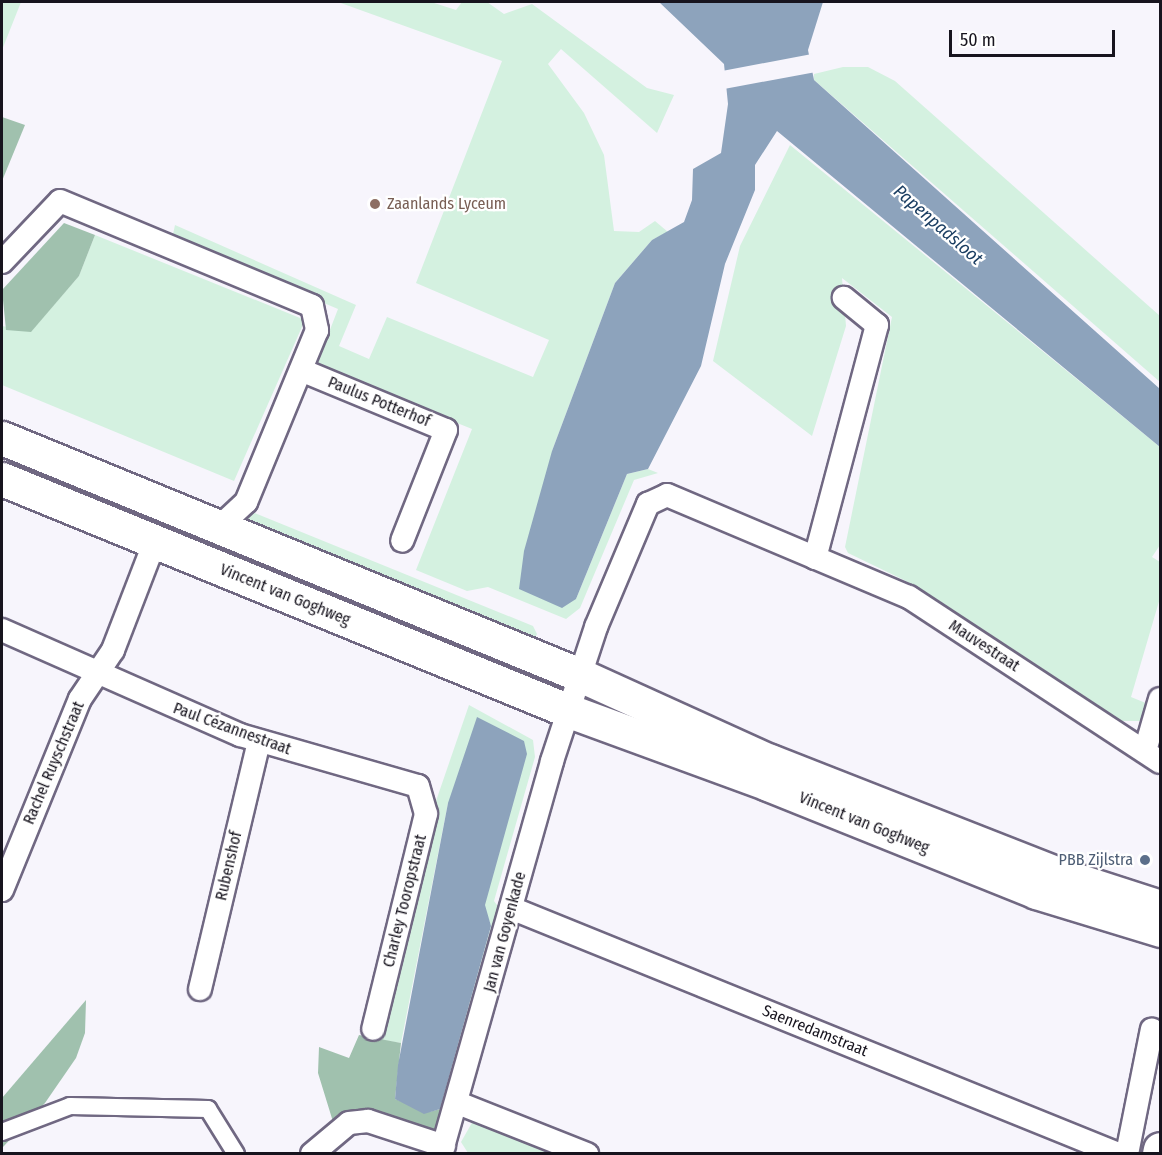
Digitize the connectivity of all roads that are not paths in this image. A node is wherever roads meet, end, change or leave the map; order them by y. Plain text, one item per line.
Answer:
1 (2, 262) edge
2 (844, 298) dead end
3 (300, 370) junction
4 (2, 438) edge
5 (2, 479) edge
6 (219, 528) junction
7 (155, 541) junction
8 (402, 541) dead end
9 (815, 558) junction
10 (2, 630) edge
11 (96, 675) junction
12 (580, 675) junction
13 (1161, 699) edge
14 (568, 711) junction
15 (259, 742) junction
16 (1153, 757) edge
17 (407, 779) joint
18 (2, 890) edge
19 (1161, 907) edge
20 (511, 908) junction
21 (1161, 930) edge
22 (200, 989) dead end
23 (373, 1029) dead end
24 (1152, 1029) dead end
25 (458, 1103) junction
26 (2, 1132) edge
27 (1161, 1149) edge
28 (443, 1151) edge
29 (236, 1154) edge
30 (312, 1154) edge
31 (587, 1154) edge
32 (1118, 1154) edge
33 (1127, 1154) edge
34 (1159, 1154) edge

1 - 3 street
2 - 9 street
3 - 6 street
3 - 8 street, Paulus Potterhof
4 - 6 main road, Vincent van Goghweg
5 - 7 main road, Vincent van Goghweg
6 - 12 main road, Vincent van Goghweg
7 - 11 street, Rachel Ruyschstraat
7 - 14 main road, Vincent van Goghweg
9 - 12 street, Mauvestraat
9 - 16 street, Mauvestraat
10 - 11 street, Paul Cézannestraat
11 - 15 street, Paul Cézannestraat
11 - 18 street, Rachel Ruyschstraat
12 - 14 street
12 - 19 main road, Vincent van Goghweg
13 - 16 street, Mauvestraat
14 - 20 street, Jan van Goyenkade
14 - 21 main road, Vincent van Goghweg
15 - 17 street, Paul Cézannestraat
15 - 22 street, Rubenshof
17 - 23 street, Charley Tooropstraat
20 - 25 street, Jan van Goyenkade
20 - 32 street, Saenredamstraat
24 - 33 street
25 - 28 street, Jan van Goyenkade
25 - 31 street
26 - 29 street
27 - 34 main road
28 - 30 street

